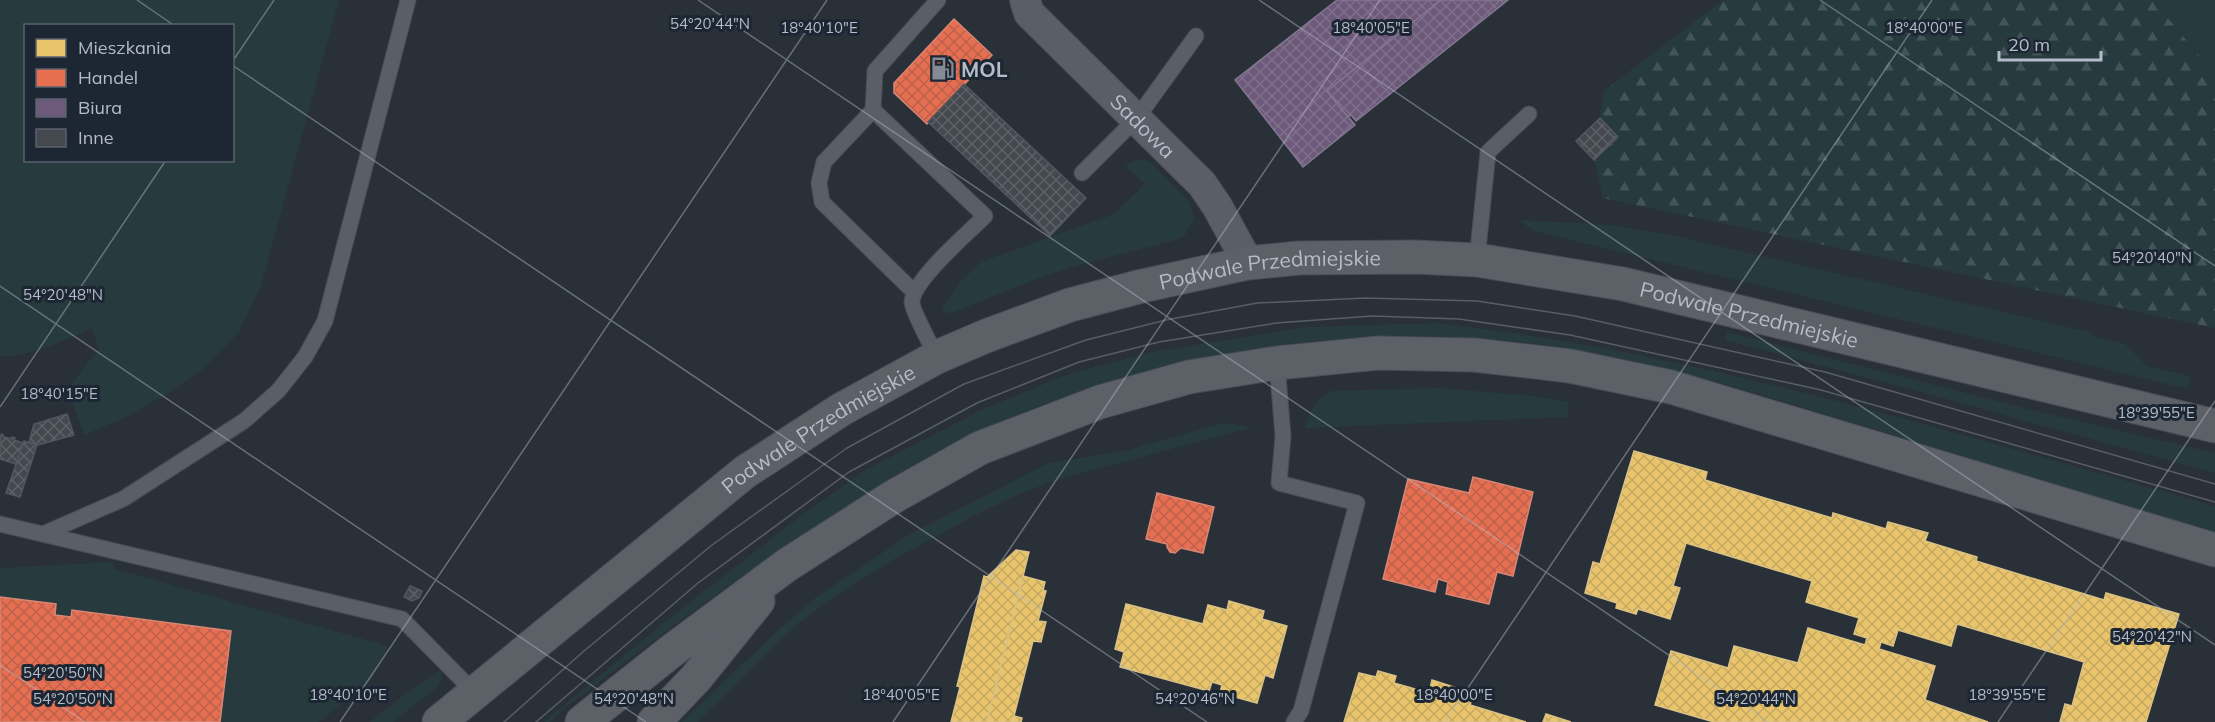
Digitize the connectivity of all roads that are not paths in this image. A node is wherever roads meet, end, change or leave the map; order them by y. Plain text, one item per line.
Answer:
1 (408, 0) edge
2 (938, 0) edge
3 (1023, 4) edge
4 (1196, 36) dead end
5 (873, 110) junction
6 (1529, 114) dead end
7 (1137, 118) junction
8 (1082, 173) dead end
9 (1477, 260) junction
10 (1248, 263) junction
11 (914, 292) junction
12 (938, 357) junction
13 (1277, 363) junction
14 (2215, 426) edge
15 (0, 524) edge
16 (43, 534) junction
17 (2215, 550) edge
18 (787, 565) junction
19 (474, 692) junction
20 (439, 722) edge
21 (582, 722) edge
22 (654, 722) edge
23 (1294, 722) edge

1 - 16 lane
2 - 5 lane
3 - 7 street, Sadowa
4 - 7 lane
5 - 11 lane
5 - 11 lane
6 - 9 lane
7 - 8 lane
7 - 10 street, Sadowa
9 - 10 main road, Podwale Przedmiejskie
9 - 14 main road, Podwale Przedmiejskie
10 - 12 main road, Podwale Przedmiejskie
11 - 12 lane
12 - 19 main road, Podwale Przedmiejskie
13 - 17 main road
13 - 18 main road
13 - 23 lane
15 - 16 lane
16 - 19 lane
18 - 21 main road
18 - 22 main road
19 - 20 main road, Podwale Przedmiejskie

